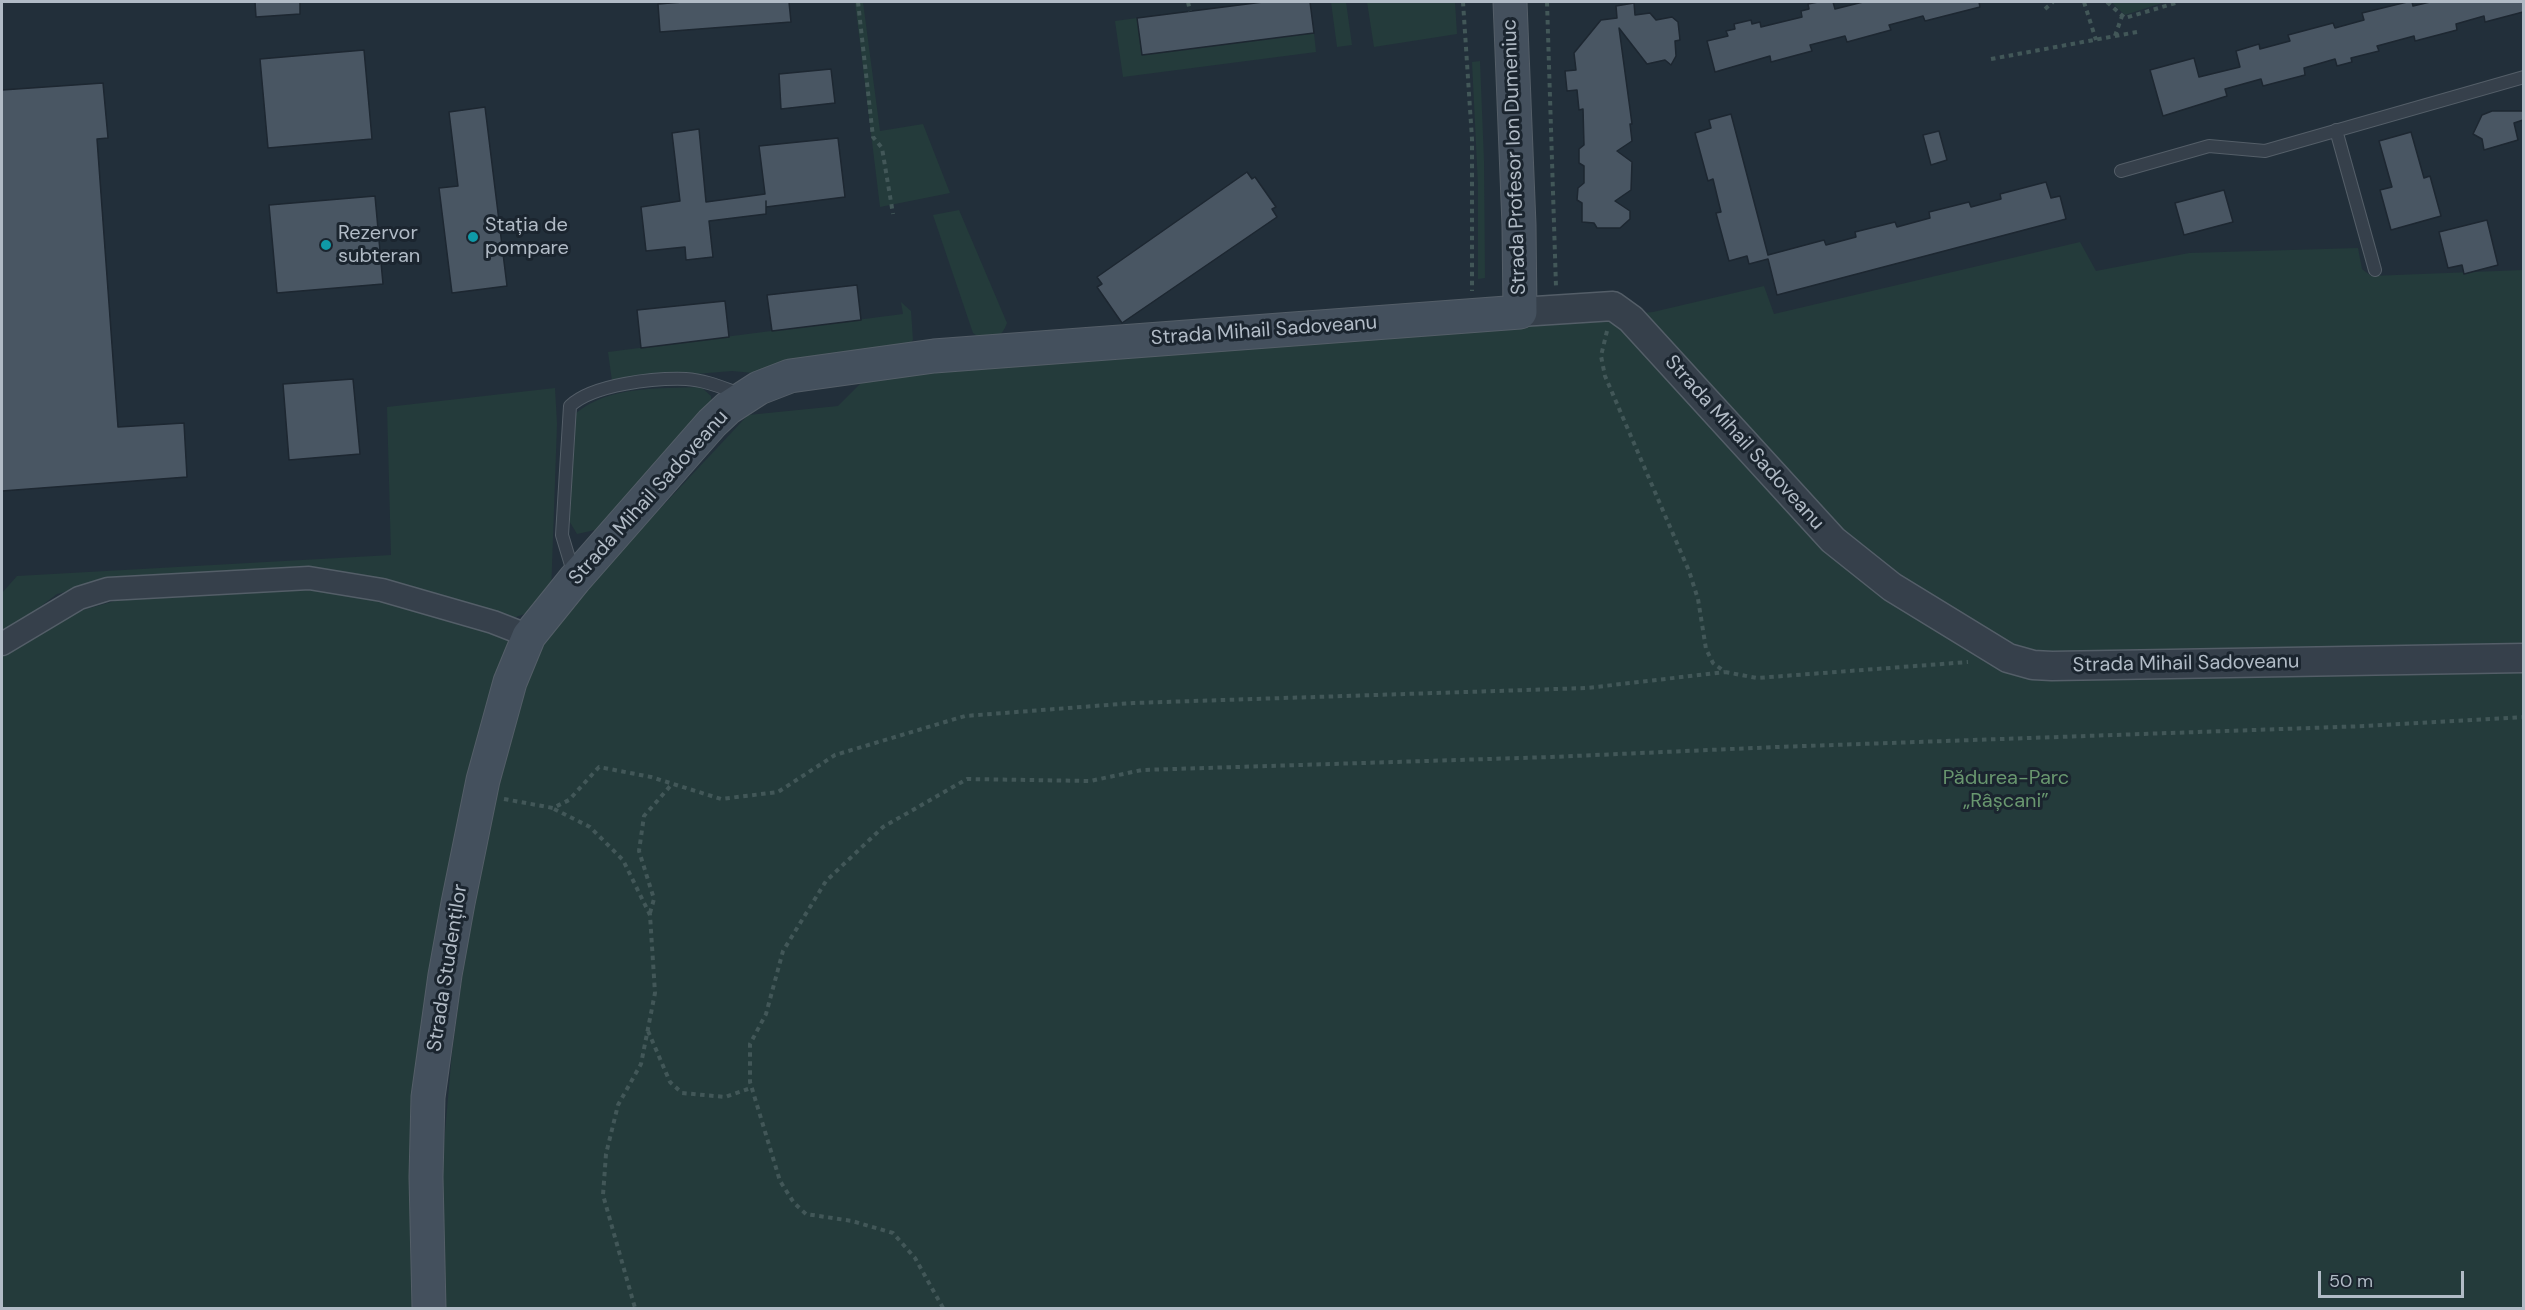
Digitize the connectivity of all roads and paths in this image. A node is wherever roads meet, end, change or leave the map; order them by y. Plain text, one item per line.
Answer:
1 (858, 2) edge
2 (1188, 2) edge
3 (1463, 2) edge
4 (1510, 2) edge
5 (1547, 2) edge
6 (2053, 2) edge
7 (2084, 2) edge
8 (2107, 2) edge
9 (2179, 2) edge
10 (2045, 9) dead end
11 (1190, 11) dead end
12 (2122, 16) junction
13 (2137, 33) dead end
14 (2115, 36) junction
15 (2096, 40) junction
16 (1991, 59) dead end
17 (2523, 78) edge
18 (2336, 130) junction
19 (2121, 171) dead end
20 (893, 214) dead end
21 (2375, 270) dead end
22 (1472, 283) dead end
23 (1557, 290) dead end
24 (1613, 306) junction
25 (1520, 312) junction
26 (745, 396) junction
27 (575, 579) junction
28 (529, 636) junction
29 (2, 645) edge
30 (2008, 658) junction
31 (2523, 658) edge
32 (1725, 672) junction
33 (2523, 717) edge
34 (672, 784) junction
35 (480, 795) junction
36 (553, 808) junction
37 (650, 915) junction
38 (648, 1030) junction
39 (751, 1088) junction
40 (429, 1308) edge
41 (635, 1308) edge
42 (943, 1308) edge

1 - 20 path
2 - 11 path
3 - 22 path
4 - 25 main road, Strada Profesor Ion Dumeniuc
5 - 23 path
6 - 10 path
7 - 15 path
8 - 12 path
9 - 12 path
12 - 14 path
13 - 14 path
14 - 15 path
15 - 16 path
17 - 18 lane
18 - 19 lane
18 - 21 lane
24 - 25 street, Strada Mihail Sadoveanu
24 - 30 street, Strada Mihail Sadoveanu
24 - 32 path
25 - 26 main road, Strada Mihail Sadoveanu
26 - 27 main road, Strada Mihail Sadoveanu
26 - 27 lane
27 - 28 main road, Strada Mihail Sadoveanu
28 - 29 street
28 - 35 main road, Strada Studenților
30 - 31 street, Strada Mihail Sadoveanu
30 - 32 path
32 - 34 path
33 - 39 path
34 - 36 path
34 - 37 path
35 - 36 path
35 - 40 main road, Strada Studenților
36 - 37 path
37 - 38 path
38 - 39 path
38 - 41 path
39 - 42 path

